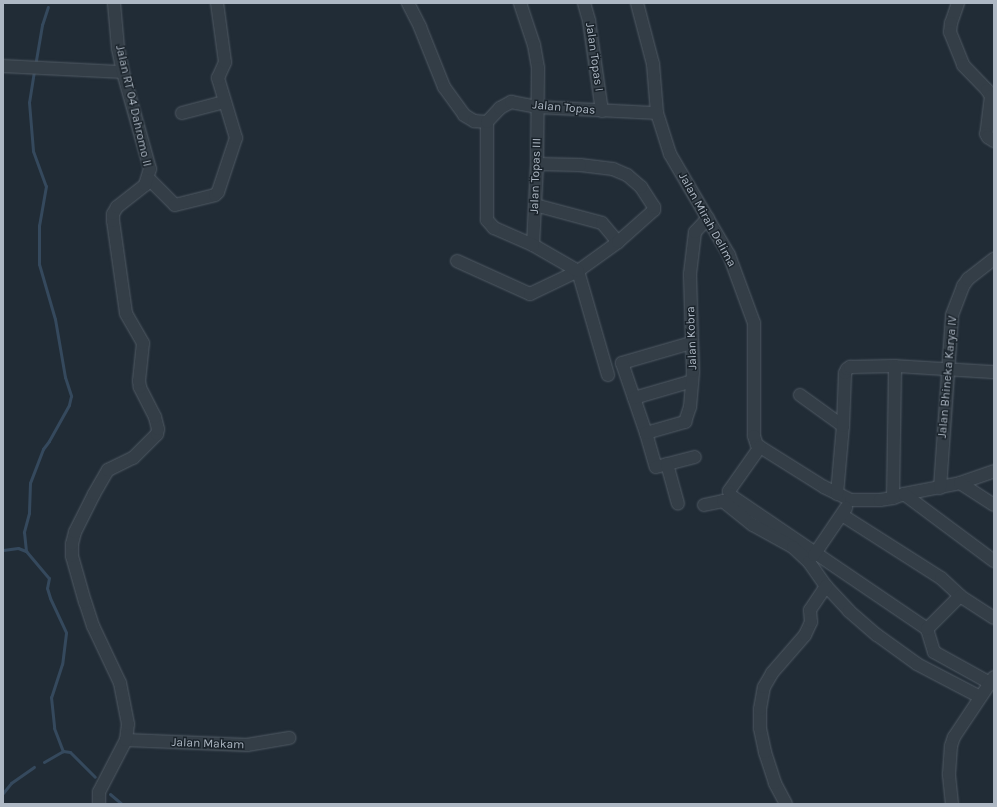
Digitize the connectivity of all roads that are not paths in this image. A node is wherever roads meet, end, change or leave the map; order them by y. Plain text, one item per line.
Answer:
1 (114, 3) edge
2 (217, 3) edge
3 (408, 3) edge
4 (520, 3) edge
5 (584, 3) edge
6 (637, 3) edge
7 (958, 3) edge
8 (3, 66) edge
9 (123, 72) junction
10 (224, 102) junction
11 (537, 107) junction
12 (602, 111) junction
13 (182, 113) dead end
14 (657, 113) junction
15 (486, 126) junction
16 (994, 141) edge
17 (537, 164) junction
18 (148, 178) junction
19 (535, 205) junction
20 (708, 218) junction
21 (618, 242) junction
22 (533, 245) junction
23 (994, 259) edge
24 (457, 261) dead end
25 (578, 271) junction
26 (692, 343) junction
27 (895, 366) junction
28 (947, 369) junction
29 (994, 372) edge
30 (608, 375) dead end
31 (692, 381) junction
32 (800, 395) dead end
33 (634, 398) junction
34 (843, 426) junction
35 (646, 433) junction
36 (757, 444) junction
37 (695, 457) dead end
38 (667, 464) junction
39 (994, 471) edge
40 (960, 483) junction
41 (940, 488) junction
42 (837, 494) junction
43 (904, 494) junction
44 (893, 498) junction
45 (851, 500) junction
46 (678, 504) dead end
47 (704, 505) dead end
48 (994, 505) edge
49 (842, 515) junction
50 (814, 555) junction
51 (994, 562) edge
52 (826, 586) junction
53 (960, 596) junction
54 (994, 618) edge
55 (927, 630) junction
56 (989, 688) edge
57 (288, 738) dead end
58 (126, 740) junction
59 (99, 804) edge
60 (786, 804) edge
61 (952, 804) edge

1 - 9 street, Jalan RT 04 Dahromo II
2 - 10 street
3 - 15 street
4 - 11 street, Jalan Topas III
5 - 12 street, Jalan Topas I
6 - 14 street, Jalan Mirah Delima
7 - 16 street
8 - 9 street
9 - 18 street, Jalan RT 04 Dahromo II
10 - 13 street
10 - 18 street
11 - 12 street, Jalan Topas
11 - 15 street, Jalan Topas
11 - 17 street, Jalan Topas III
12 - 14 street, Jalan Topas
14 - 20 street, Jalan Mirah Delima
15 - 22 street
17 - 19 street, Jalan Topas III
17 - 21 street
18 - 58 street, Jalan RT 04 Dahromo II
19 - 21 street
19 - 22 street, Jalan Topas III
20 - 26 street, Jalan Kobra
20 - 36 street, Jalan Mirah Delima
21 - 25 street
22 - 25 street
23 - 28 street, Jalan Bhineka Karya IV
24 - 25 street
25 - 30 street
26 - 31 street, Jalan Kobra
26 - 33 street
27 - 28 street
27 - 34 street
27 - 44 street
28 - 29 street
28 - 41 street, Jalan Bhineka Karya IV
31 - 33 street
31 - 35 street, Jalan Kobra
32 - 34 street
33 - 35 street
34 - 42 street
35 - 38 street
36 - 42 street
36 - 50 street
37 - 38 street
38 - 46 street
39 - 40 street
40 - 41 street
40 - 48 street
41 - 43 street
42 - 45 street
43 - 44 street
43 - 51 street
44 - 45 street
45 - 49 street
47 - 52 street
49 - 50 street
49 - 53 street
50 - 55 street
52 - 56 street
52 - 60 street
53 - 54 street
53 - 55 street
55 - 56 street
56 - 61 street
57 - 58 street, Jalan Makam
58 - 59 street, Jalan RT 04 Dahromo II

